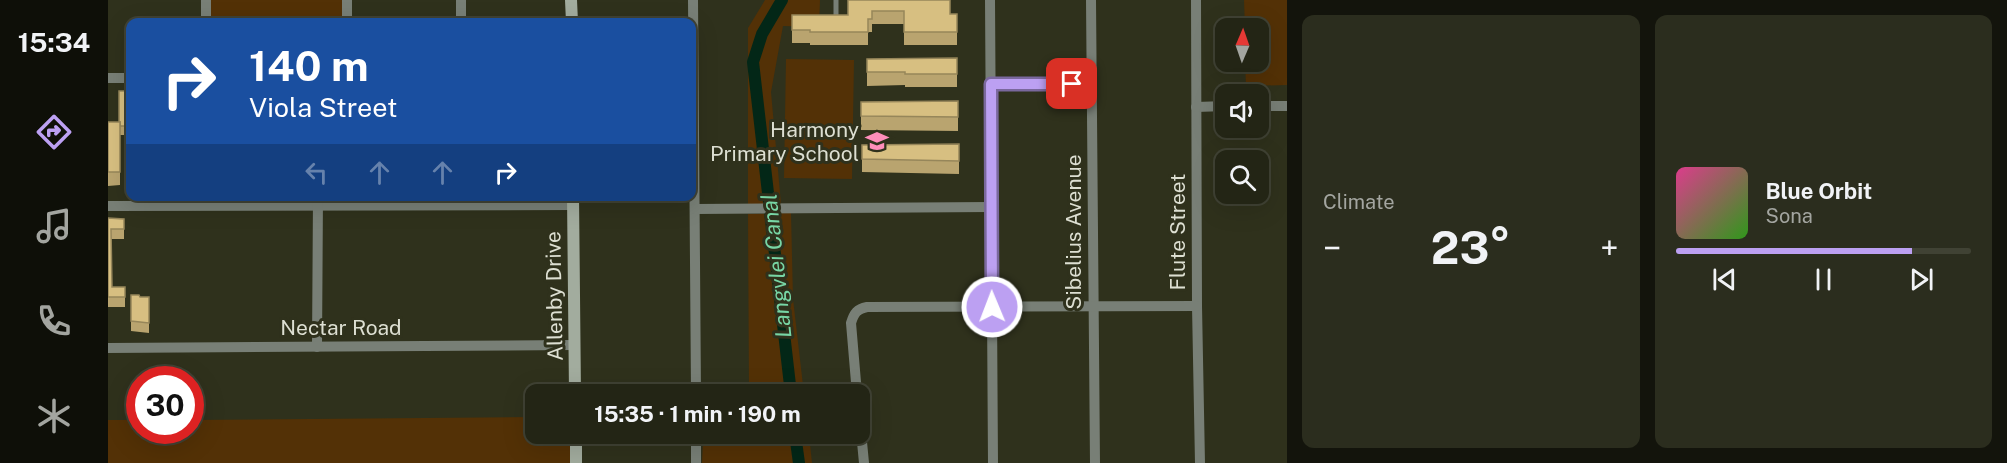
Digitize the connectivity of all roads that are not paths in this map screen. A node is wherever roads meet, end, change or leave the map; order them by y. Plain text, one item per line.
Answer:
1 (206, 0) edge
2 (347, 0) edge
3 (461, 0) edge
4 (571, 0) edge
5 (693, 0) edge
6 (836, 0) edge
7 (990, 0) edge
8 (1092, 0) edge
9 (1196, 0) edge
10 (206, 18) edge
11 (347, 18) edge
12 (461, 18) edge
13 (572, 18) edge
14 (693, 18) edge
15 (836, 23) edge
16 (108, 78) edge
17 (126, 78) edge
18 (991, 84) junction
19 (1092, 84) junction
20 (1215, 106) edge
21 (1269, 106) edge
22 (1287, 106) edge
23 (1196, 107) junction
24 (318, 201) edge
25 (573, 201) edge
26 (695, 201) edge
27 (108, 206) edge
28 (991, 207) junction
29 (695, 209) junction
30 (1093, 306) junction
31 (1197, 306) junction
32 (992, 307) junction
33 (574, 345) junction
34 (317, 347) junction
35 (108, 348) edge
36 (575, 384) edge
37 (696, 384) edge
38 (856, 384) edge
39 (576, 444) edge
40 (696, 444) edge
41 (862, 444) edge
42 (576, 463) edge
43 (696, 463) edge
44 (864, 463) edge
45 (993, 463) edge
46 (1095, 463) edge
47 (1200, 463) edge

1 - 10 street
2 - 11 street
3 - 12 street
4 - 13 street
5 - 14 street
6 - 15 lane
7 - 18 street
8 - 19 street, Sibelius Avenue
9 - 23 street, Flute Street
16 - 17 street
18 - 19 street
18 - 28 street
19 - 30 street, Sibelius Avenue
20 - 23 street
21 - 22 street
23 - 31 street, Flute Street
24 - 25 street
24 - 27 street
24 - 34 street
25 - 33 street, Allenby Drive
26 - 29 street
28 - 29 street
28 - 32 street
29 - 37 street
30 - 31 street
30 - 32 street
30 - 46 street, Sibelius Avenue
31 - 47 street, Flute Street
32 - 38 street
32 - 45 street
33 - 34 street, Nectar Road
33 - 36 street, Allenby Drive
34 - 35 street, Nectar Road
39 - 42 street
40 - 43 street
41 - 44 street

